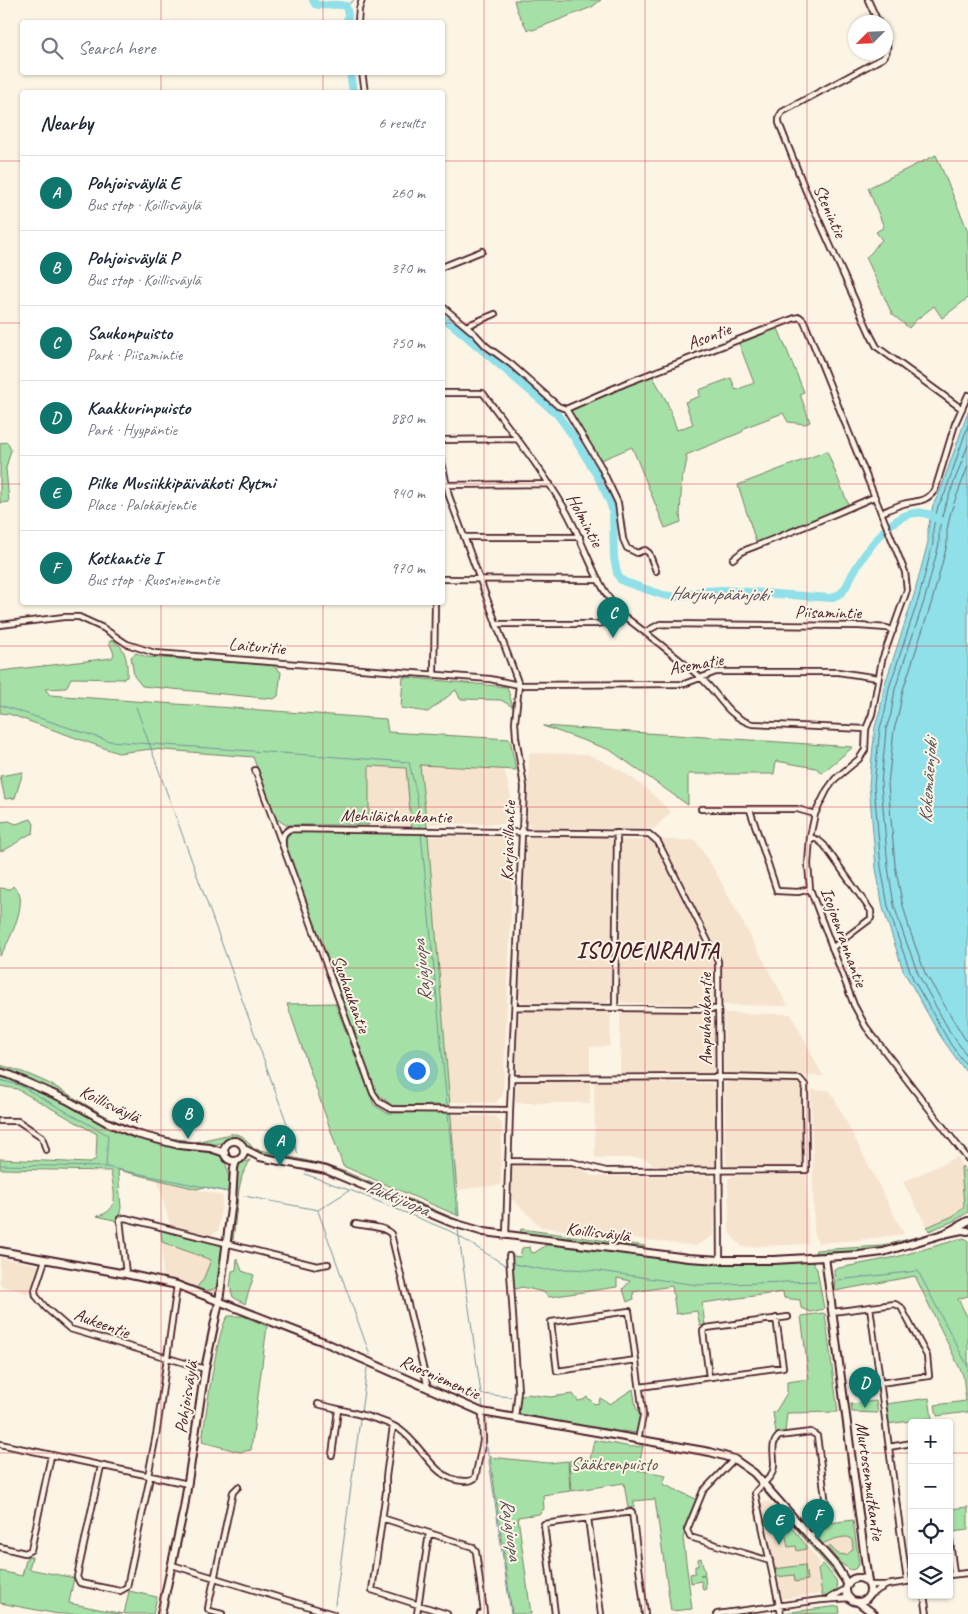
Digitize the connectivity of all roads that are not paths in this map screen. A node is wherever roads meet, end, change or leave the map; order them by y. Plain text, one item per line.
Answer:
1 (362, 0) edge
2 (868, 0) edge
3 (875, 15) edge
4 (358, 20) edge
5 (879, 60) edge
6 (362, 75) edge
7 (365, 90) edge
8 (482, 252) dead end
9 (445, 266) edge
10 (445, 311) edge
11 (495, 314) dead end
12 (466, 326) junction
13 (445, 393) edge
14 (968, 395) edge
15 (566, 409) junction
16 (962, 409) junction
17 (517, 439) junction
18 (445, 440) edge
19 (445, 478) edge
20 (446, 484) junction
21 (550, 484) junction
22 (874, 497) junction
23 (881, 513) junction
24 (889, 534) joint
25 (580, 537) junction
26 (464, 538) junction
27 (733, 559) dead end
28 (656, 570) dead end
29 (445, 579) edge
30 (480, 579) junction
31 (599, 580) junction
32 (434, 605) edge
33 (620, 613) junction
34 (496, 624) junction
35 (0, 625) edge
36 (893, 631) junction
37 (644, 632) junction
38 (434, 674) junction
39 (700, 677) junction
40 (878, 678) junction
41 (519, 685) junction
42 (866, 730) junction
43 (255, 770) dead end
44 (701, 809) dead end
45 (750, 810) junction
46 (815, 814) junction
47 (523, 832) junction
48 (617, 833) junction
49 (810, 837) junction
50 (283, 847) junction
51 (810, 889) junction
52 (832, 948) junction
53 (515, 1007) junction
54 (615, 1007) junction
55 (719, 1009) junction
56 (0, 1072) edge
57 (720, 1077) junction
58 (511, 1078) junction
59 (510, 1110) junction
60 (0, 1121) edge
61 (227, 1144) junction
62 (210, 1148) junction
63 (244, 1149) junction
64 (46, 1150) dead end
65 (226, 1156) junction
66 (260, 1157) junction
67 (239, 1159) junction
68 (968, 1159) edge
69 (508, 1161) junction
70 (719, 1172) junction
71 (232, 1183) junction
72 (968, 1221) edge
73 (355, 1224) dead end
74 (968, 1230) edge
75 (943, 1234) junction
76 (506, 1235) junction
77 (227, 1243) junction
78 (0, 1251) edge
79 (508, 1256) dead end
80 (825, 1257) junction
81 (45, 1260) junction
82 (720, 1260) junction
83 (328, 1264) dead end
84 (126, 1274) junction
85 (177, 1285) junction
86 (219, 1302) junction
87 (870, 1307) junction
88 (832, 1312) junction
89 (788, 1316) dead end
90 (776, 1318) junction
91 (166, 1358) junction
92 (636, 1360) junction
93 (204, 1369) junction
94 (709, 1378) junction
95 (880, 1383) junction
96 (640, 1387) junction
97 (428, 1388) junction
98 (318, 1404) dead end
99 (338, 1410) junction
100 (482, 1412) junction
101 (515, 1418) junction
102 (393, 1426) junction
103 (638, 1440) junction
104 (908, 1445) edge
105 (0, 1446) edge
106 (889, 1447) junction
107 (332, 1455) dead end
108 (51, 1456) junction
109 (734, 1459) junction
110 (101, 1466) junction
111 (149, 1476) junction
112 (763, 1483) junction
113 (188, 1484) junction
114 (238, 1487) dead end
115 (382, 1518) junction
116 (588, 1518) junction
117 (429, 1533) junction
118 (810, 1537) junction
119 (0, 1547) edge
120 (865, 1560) junction
121 (770, 1561) junction
122 (172, 1565) junction
123 (836, 1567) junction
124 (908, 1568) edge
125 (968, 1573) edge
126 (953, 1575) edge
127 (214, 1578) junction
128 (856, 1578) junction
129 (908, 1581) edge
130 (869, 1584) junction
131 (887, 1585) junction
132 (847, 1587) junction
133 (868, 1596) junction
134 (850, 1598) junction
135 (829, 1599) junction
136 (925, 1599) edge
137 (858, 1602) junction
138 (418, 1605) junction
139 (780, 1605) junction
140 (735, 1613) edge
141 (161, 1614) edge
142 (222, 1614) edge
143 (333, 1614) edge
144 (417, 1614) edge
145 (447, 1614) edge
146 (480, 1614) edge
147 (555, 1614) edge
148 (601, 1614) edge
149 (645, 1614) edge
150 (717, 1614) edge
151 (781, 1614) edge
152 (875, 1614) edge
153 (927, 1614) edge

1 - 4 street
2 - 3 street
5 - 16 street, Stenintie
6 - 7 street
8 - 9 street
10 - 12 street
11 - 12 street
12 - 15 street
13 - 17 street, Holmintie
14 - 16 street
15 - 22 street, Asontie
15 - 28 street
16 - 23 street
17 - 18 street
17 - 21 street, Holmintie
19 - 20 street, Karjasillantie
20 - 21 street
20 - 26 street, Karjasillantie
21 - 25 street, Holmintie
22 - 23 street, Asontie
22 - 27 street
23 - 24 street, Asontie
24 - 36 street, Isojoenrannantie
25 - 26 street
25 - 31 street, Holmintie
26 - 30 street, Karjasillantie
29 - 30 street
30 - 31 street
30 - 34 street, Karjasillantie
31 - 33 street, Holmintie
32 - 38 street
33 - 34 street
33 - 37 street, Holmintie
34 - 41 street, Karjasillantie
35 - 38 street, Laituritie
36 - 37 street, Piisamintie
36 - 40 street, Isojoenrannantie
37 - 39 street, Holmintie
38 - 41 street, Laituritie
39 - 40 street, Asematie
39 - 41 street, Asematie
39 - 42 street, Holmintie
40 - 42 street, Isojoenrannantie
41 - 47 street, Karjasillantie
42 - 46 street, Isojoenrannantie
43 - 50 street, Suohaukantie
44 - 45 street
45 - 46 street
45 - 51 street
46 - 49 street, Isojoenrannantie
47 - 48 street, Ampuhaukantie
47 - 50 street, Mehiläishaukantie
47 - 53 street, Karjasillantie
48 - 54 street
48 - 55 street, Ampuhaukantie
49 - 51 street, Isojoenrannantie
49 - 52 street
50 - 59 street, Suohaukantie
51 - 52 street, Isojoenrannantie
52 - 68 street, Isojoenrannantie
53 - 54 street
53 - 58 street, Karjasillantie
54 - 55 street
55 - 57 street, Ampuhaukantie
56 - 62 main road, Koillisväylä
57 - 58 street
57 - 70 street, Ampuhaukantie
57 - 70 street
58 - 59 street, Karjasillantie
59 - 69 street, Karjasillantie
60 - 64 street
61 - 62 main road, Koillisväylä
61 - 63 main road
61 - 65 main road
62 - 65 main road, Koillisväylä
63 - 66 main road, Koillisväylä
63 - 67 main road
65 - 67 main road
65 - 71 main road, Pohjoisväylä
66 - 67 main road, Koillisväylä
66 - 76 main road, Koillisväylä
67 - 71 main road, Pohjoisväylä
69 - 70 street
69 - 76 street, Karjasillantie
70 - 82 street, Ampuhaukantie
71 - 77 main road, Pohjoisväylä
72 - 75 main road, Koillisväylä
73 - 97 street
74 - 75 main road, Koillisväylä
75 - 80 main road, Koillisväylä
76 - 82 main road, Koillisväylä
77 - 83 street
77 - 84 street
77 - 86 main road, Pohjoisväylä
78 - 81 main road, Ruosniementie
79 - 101 street
80 - 82 main road, Koillisväylä
80 - 88 main road, Murtosenmutkantie
81 - 84 main road, Ruosniementie
81 - 91 street, Aukeentie
84 - 85 main road, Ruosniementie
85 - 86 main road, Ruosniementie
85 - 91 street
86 - 93 main road, Pohjoisväylä
86 - 97 main road, Ruosniementie
87 - 88 street
87 - 95 street
87 - 95 street
88 - 120 main road, Murtosenmutkantie
89 - 90 street
90 - 94 street
90 - 94 street
91 - 93 street, Aukeentie
91 - 111 street
92 - 92 street
92 - 96 street
93 - 113 main road, Pohjoisväylä
94 - 96 street
95 - 106 street
96 - 103 street
97 - 100 main road, Ruosniementie
98 - 99 street
99 - 102 street
99 - 107 street
100 - 101 main road, Ruosniementie
100 - 102 street
101 - 103 main road, Ruosniementie
102 - 115 street
103 - 109 main road, Ruosniementie
104 - 106 street
105 - 108 street
106 - 124 street
108 - 110 street
108 - 119 street
109 - 112 main road, Ruosniementie
109 - 121 street
110 - 111 street
110 - 111 street
111 - 113 street
112 - 118 main road, Ruosniementie
112 - 118 street
112 - 121 street
113 - 122 main road, Pohjoisväylä
114 - 127 street
115 - 117 street
115 - 138 street
116 - 147 street
116 - 148 street
116 - 149 street
117 - 138 street
117 - 146 street
118 - 123 main road, Ruosniementie
120 - 128 main road, Murtosenmutkantie
120 - 130 main road, Murtosenmutkantie
121 - 139 street
122 - 127 street
122 - 141 main road, Pohjoisväylä
123 - 128 main road, Ruosniementie
123 - 132 main road, Ruosniementie
125 - 126 street
127 - 142 street
127 - 143 street
128 - 130 main road
128 - 132 main road
129 - 131 street
130 - 131 street
130 - 133 main road
131 - 133 street
132 - 134 main road
132 - 135 street
133 - 137 main road
133 - 152 main road
134 - 135 street
134 - 137 main road
135 - 139 street
136 - 153 street
137 - 152 main road
138 - 144 street
138 - 145 street
139 - 140 street
139 - 151 street
140 - 150 street

